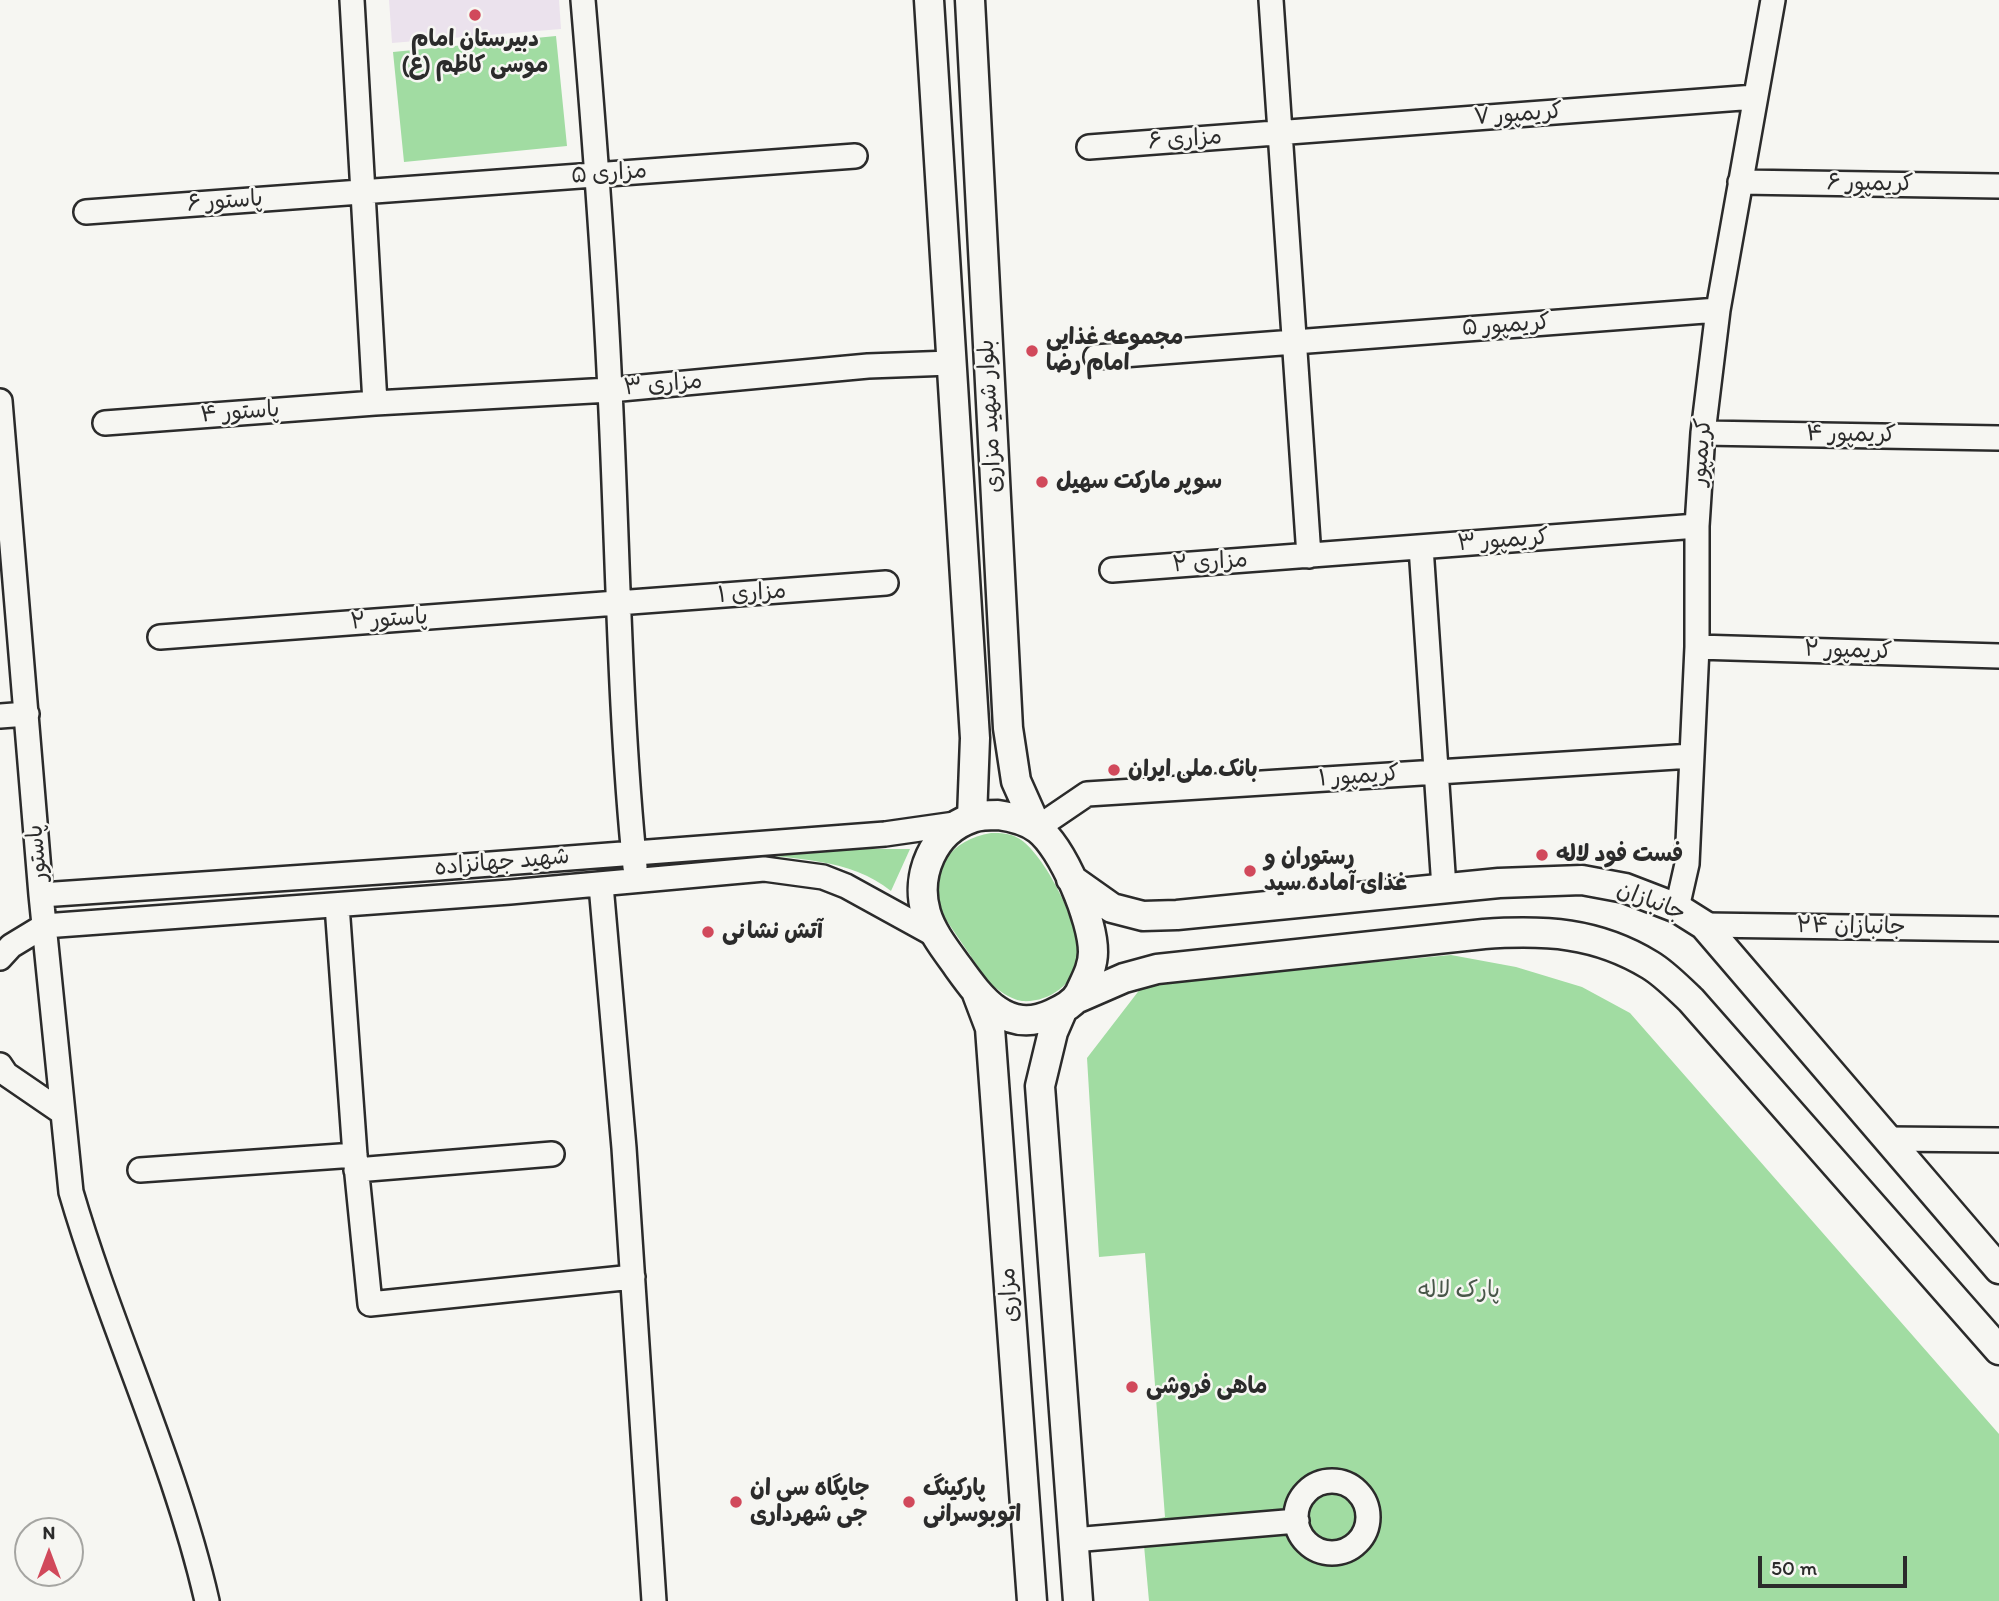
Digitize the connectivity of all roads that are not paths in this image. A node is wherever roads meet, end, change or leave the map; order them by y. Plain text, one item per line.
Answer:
1 (352, 0) edge
2 (583, 0) edge
3 (929, 0) edge
4 (970, 0) edge
5 (1271, 0) edge
6 (1773, 0) edge
7 (1755, 97) junction
8 (1280, 133) junction
9 (1089, 147) dead end
10 (855, 156) dead end
11 (597, 175) junction
12 (1740, 182) junction
13 (1999, 186) edge
14 (363, 192) junction
15 (86, 212) dead end
16 (1718, 310) junction
17 (1294, 342) junction
18 (1096, 357) dead end
19 (951, 363) junction
20 (610, 390) junction
21 (0, 401) edge
22 (375, 403) junction
23 (105, 423) dead end
24 (1703, 433) junction
25 (1999, 438) edge
26 (1698, 526) junction
27 (1420, 547) junction
28 (1309, 555) junction
29 (1112, 570) dead end
30 (886, 583) dead end
31 (618, 604) junction
32 (160, 637) dead end
33 (1697, 647) junction
34 (1999, 656) edge
35 (27, 714) junction
36 (0, 716) edge
37 (1692, 756) junction
38 (1436, 772) junction
39 (967, 820) junction
40 (1037, 828) junction
41 (633, 852) junction
42 (1071, 879) junction
43 (636, 881) junction
44 (601, 885) junction
45 (1444, 888) junction
46 (41, 895) junction
47 (337, 905) junction
48 (1677, 908) junction
49 (1704, 925) junction
50 (44, 926) junction
51 (1999, 929) edge
52 (935, 935) junction
53 (0, 958) edge
54 (976, 991) junction
55 (1070, 1003) junction
56 (0, 1065) edge
57 (62, 1113) junction
58 (1886, 1139) junction
59 (1999, 1140) edge
60 (552, 1154) dead end
61 (355, 1163) junction
62 (140, 1170) dead end
63 (1999, 1269) edge
64 (633, 1277) junction
65 (1999, 1350) edge
66 (1297, 1521) dead end
67 (1073, 1539) junction
68 (207, 1601) edge
69 (654, 1601) edge
70 (1032, 1601) edge
71 (1078, 1601) edge

1 - 14 street
2 - 11 street
3 - 19 main road, بلوار شهید مزاری
4 - 40 main road, بلوار شهید مزاری
5 - 8 street
6 - 7 street, کریمپور
7 - 8 street, کریمپور ۷
7 - 12 street, کریمپور
8 - 9 street, مزاری ۶
8 - 17 street
10 - 11 street, مزاری ۵
11 - 14 street, مزاری ۵
11 - 20 street
12 - 13 street, کریمپور ۶
12 - 16 street, کریمپور
14 - 15 street, پاستور ۶
14 - 22 street
16 - 17 street, کریمپور ۵
16 - 24 street, کریمپور
17 - 18 street, کریمپور ۵
17 - 28 street
19 - 20 street, مزاری ۳
19 - 39 main road, بلوار شهید مزاری
20 - 22 street, مزاری ۳
20 - 31 street
21 - 35 street, پاستور
22 - 23 street, پاستور ۴
24 - 25 street, کریمپور ۴
24 - 26 street, کریمپور
26 - 27 street, کریمپور ۳
26 - 33 street, کریمپور
27 - 28 street, کریمپور ۳
27 - 38 street
28 - 29 street, مزاری ۲
30 - 31 street, مزاری ۱
31 - 32 street, پاستور ۲
31 - 41 street
33 - 34 street, کریمپور ۲
33 - 37 street, کریمپور
35 - 36 street
35 - 46 street, پاستور
37 - 38 street, کریمپور ۱
37 - 48 street, کریمپور
38 - 40 street, کریمپور ۱
38 - 45 street
39 - 40 main road
39 - 41 street, شهید جهانزاده
39 - 52 main road
40 - 42 main road
41 - 43 street
41 - 46 street, شهید جهانزاده
42 - 45 main road, جانبازان
42 - 55 main road
43 - 44 street, شهید جهانزاده
43 - 52 street, شهید جهانزاده
44 - 47 street, شهید جهانزاده
44 - 64 street
45 - 48 main road, جانبازان
46 - 50 street, پاستور
47 - 50 street, شهید جهانزاده
47 - 61 street
48 - 49 main road, جانبازان
49 - 51 street, جانبازان ۲۴
49 - 58 main road, جانبازان
50 - 53 street
50 - 57 street, پاستور
52 - 54 main road
54 - 55 main road
54 - 70 main road, مزاری
55 - 65 main road
55 - 67 main road
56 - 57 street
57 - 68 street, پاستور
58 - 59 street
58 - 63 main road, جانبازان
60 - 61 street
61 - 62 street
61 - 64 street
64 - 69 street
66 - 67 street
67 - 71 main road

